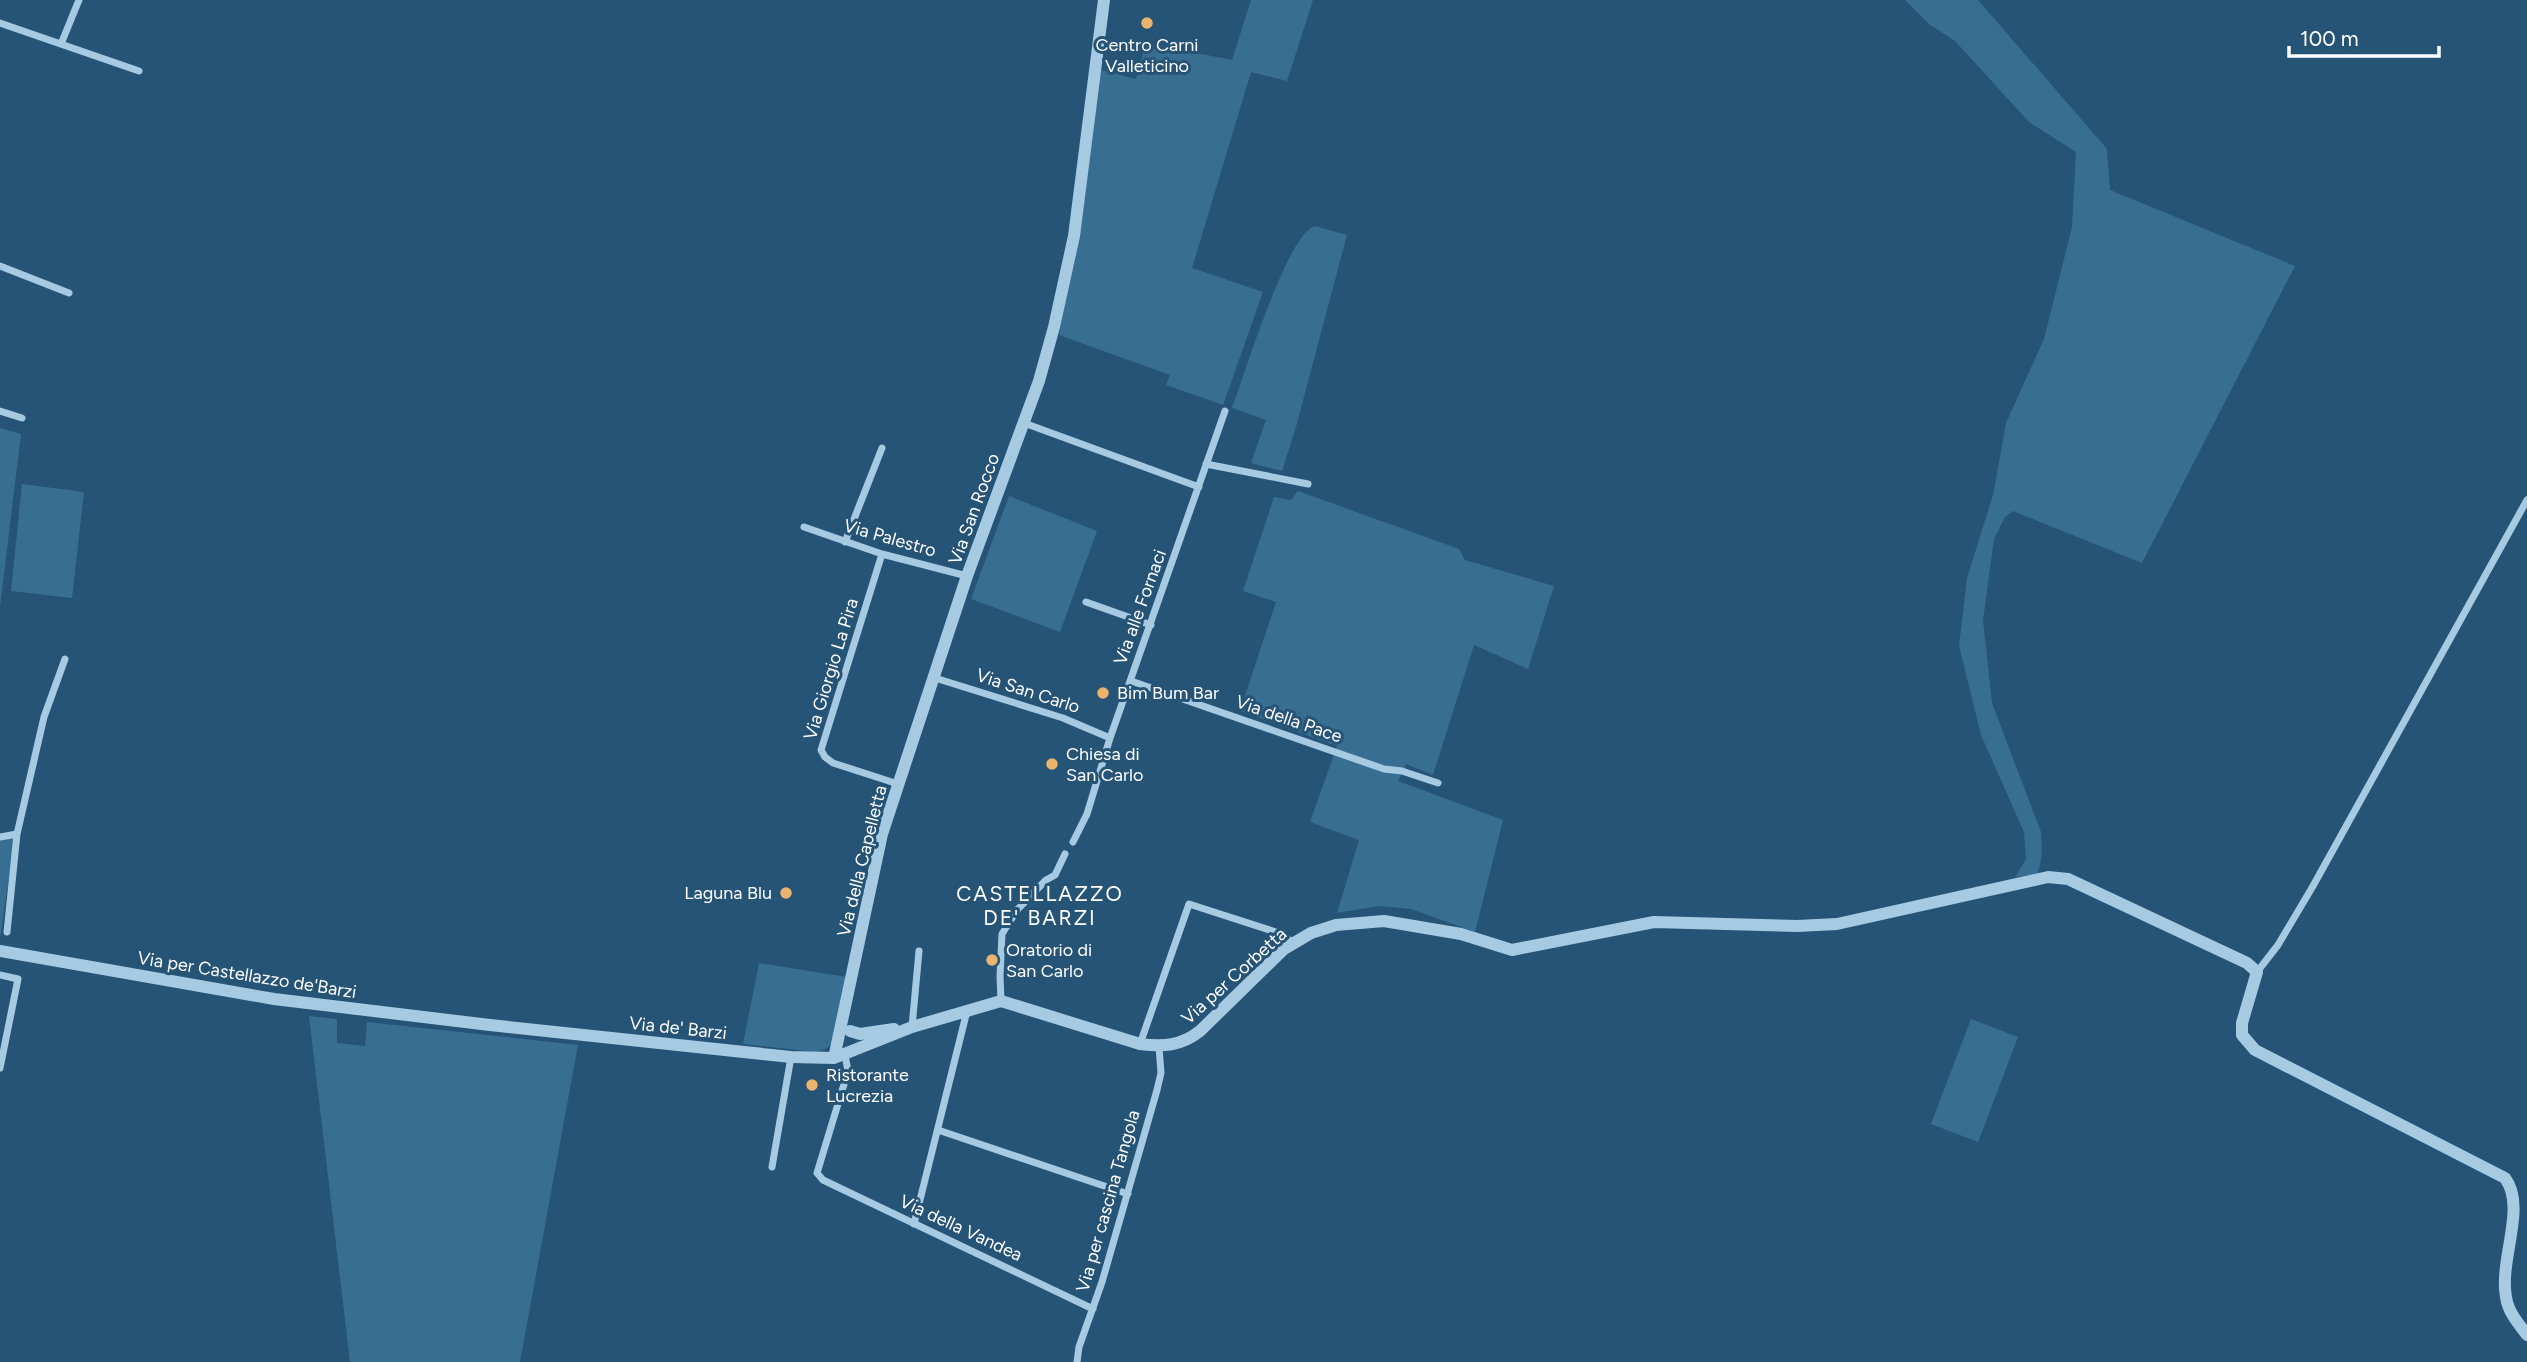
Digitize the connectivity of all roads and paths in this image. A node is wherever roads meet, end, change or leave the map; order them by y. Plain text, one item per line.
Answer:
1 (79, 0) edge
2 (1104, 0) edge
3 (0, 23) edge
4 (61, 44) junction
5 (139, 71) dead end
6 (0, 266) edge
7 (69, 293) dead end
8 (0, 411) edge
9 (1225, 411) dead end
10 (22, 418) dead end
11 (1024, 423) junction
12 (882, 448) dead end
13 (1206, 464) junction
14 (1308, 484) dead end
15 (1199, 487) junction
16 (2527, 500) edge
17 (804, 527) dead end
18 (845, 542) junction
19 (882, 554) junction
20 (967, 576) junction
21 (1086, 602) dead end
22 (1151, 625) junction
23 (65, 659) dead end
24 (935, 678) junction
25 (1131, 681) junction
26 (1110, 737) junction
27 (1438, 783) dead end
28 (898, 784) junction
29 (17, 834) junction
30 (0, 837) edge
31 (1073, 842) dead end
32 (1065, 855) dead end
33 (7, 932) dead end
34 (1293, 943) junction
35 (0, 951) edge
36 (919, 951) dead end
37 (2257, 972) junction
38 (0, 975) edge
39 (1001, 1001) junction
40 (967, 1011) junction
41 (843, 1016) junction
42 (489, 1025) joint
43 (912, 1027) junction
44 (849, 1031) junction
45 (1140, 1044) junction
46 (1159, 1046) junction
47 (791, 1057) junction
48 (840, 1057) junction
49 (0, 1069) edge
50 (938, 1130) junction
51 (772, 1167) dead end
52 (1128, 1194) junction
53 (914, 1224) junction
54 (1093, 1309) junction
55 (2527, 1335) edge
56 (1077, 1362) edge

1 - 4 street
2 - 11 street, Via San Rocco
3 - 4 street
4 - 5 street
6 - 7 street
8 - 10 street
9 - 13 street, Via alle Fornaci
11 - 15 street
11 - 20 street, Via San Rocco
12 - 18 street
13 - 14 street
13 - 15 street, Via alle Fornaci
15 - 22 street, Via alle Fornaci
16 - 37 street
17 - 18 street, Via Palestro
18 - 19 street, Via Palestro
19 - 20 street, Via Palestro
19 - 28 street, Via Giorgio La Pira
20 - 24 street, Via San Rocco
21 - 22 street
22 - 25 street, Via alle Fornaci
23 - 29 street
24 - 26 street, Via San Carlo
24 - 28 street, Via della Capelletta
25 - 26 street, Via alle Fornaci
25 - 27 street, Via della Pace
26 - 31 street, Via alle Fornaci
28 - 41 street, Via della Capelletta
29 - 30 street
29 - 33 street
32 - 39 street
34 - 37 street, Via per Corbetta
34 - 45 street
34 - 46 street, Via per Corbetta
35 - 42 street, Via per Castellazzo de'Barzi
36 - 43 street
37 - 55 street
38 - 49 street
39 - 40 street
39 - 45 street, Via per Corbetta
40 - 43 street
40 - 50 street
41 - 44 street
41 - 48 street, Via della Capelletta
42 - 47 street, Via de' Barzi
43 - 44 street
43 - 48 street, Via de' Barzi
44 - 48 street
45 - 46 street, Via per Corbetta
46 - 52 street, Via per cascina Tangola
47 - 48 street, Via de' Barzi
47 - 51 street
48 - 53 street, Via della Vandea
50 - 52 street
50 - 53 street
52 - 54 street, Via per cascina Tangola
53 - 54 street, Via della Vandea
54 - 56 street, Via per cascina Tangola

